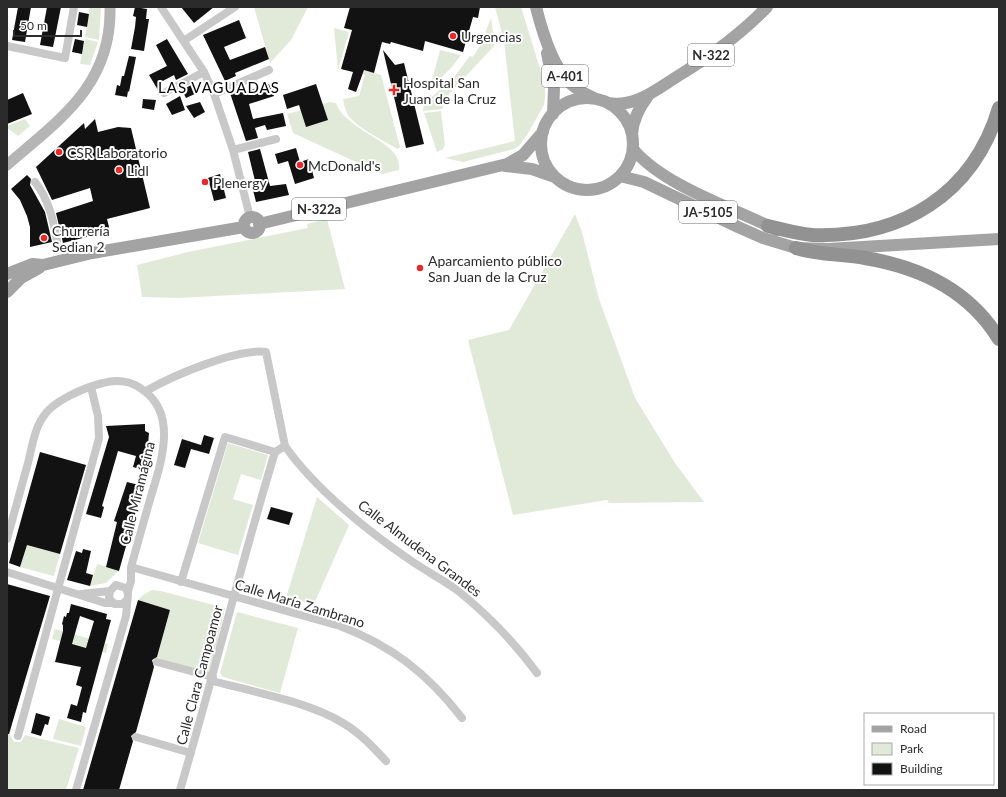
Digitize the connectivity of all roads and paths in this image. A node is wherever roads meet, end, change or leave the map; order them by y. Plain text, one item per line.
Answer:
1 (74, 7) edge
2 (110, 7) edge
3 (161, 7) edge
4 (235, 7) edge
5 (536, 7) edge
6 (768, 7) edge
7 (185, 40) junction
8 (546, 42) junction
9 (7, 46) edge
10 (269, 70) dead end
11 (204, 72) junction
12 (164, 93) dead end
13 (214, 94) junction
14 (648, 96) junction
15 (595, 99) junction
16 (607, 103) junction
17 (999, 108) edge
18 (553, 114) junction
19 (543, 132) junction
20 (632, 136) junction
21 (276, 139) dead end
22 (633, 149) junction
23 (233, 150) junction
24 (9, 161) edge
25 (496, 166) junction
26 (620, 176) junction
27 (556, 178) junction
28 (35, 182) dead end
29 (251, 223) junction
30 (768, 226) junction
31 (999, 239) edge
32 (57, 240) dead end
33 (854, 246) junction
34 (796, 248) junction
35 (43, 265) junction
36 (7, 274) edge
37 (7, 292) edge
38 (999, 339) edge
39 (91, 387) junction
40 (146, 391) junction
41 (285, 446) junction
42 (275, 452) junction
43 (7, 539) edge
44 (131, 567) junction
45 (7, 572) edge
46 (151, 574) junction
47 (131, 581) junction
48 (181, 582) junction
49 (120, 585) junction
50 (58, 588) junction
51 (110, 591) junction
52 (128, 591) junction
53 (81, 594) junction
54 (233, 596) junction
55 (127, 600) junction
56 (115, 604) junction
57 (123, 622) junction
58 (157, 662) dead end
59 (538, 673) dead end
60 (212, 679) junction
61 (462, 718) dead end
62 (18, 736) dead end
63 (136, 737) dead end
64 (191, 753) junction
65 (386, 761) dead end
66 (76, 790) edge
67 (180, 790) edge

1 - 9 street
2 - 24 street
3 - 7 street
4 - 7 street
5 - 8 main road, A-401
6 - 14 main road, N-322
7 - 11 street
8 - 15 main road, A-401
8 - 18 main road, A-401
10 - 13 street
11 - 12 street
11 - 13 street
13 - 23 street
14 - 16 main road
14 - 20 main road
15 - 16 main road
15 - 18 main road
16 - 20 main road
17 - 30 highway
18 - 19 main road
19 - 25 main road, N-322a
19 - 27 main road
20 - 22 main road
21 - 23 street
22 - 26 main road
22 - 30 main road, JA-5105
23 - 29 street
25 - 27 main road, N-322a
25 - 29 main road, N-322a
26 - 27 main road
26 - 34 main road, JA-5105
28 - 32 street
29 - 35 main road, N-322a
30 - 33 main road, JA-5105
31 - 33 main road, JA-5105
33 - 34 main road, JA-5105
34 - 38 highway
35 - 36 main road, N-322a
35 - 37 main road, N-322a
39 - 40 street
39 - 43 street
39 - 50 street
40 - 41 street, Calle Almudena Grandes
40 - 44 street, Calle Miramágina
41 - 42 street
41 - 59 street, Calle Almudena Grandes
42 - 48 street
42 - 54 street, Calle Clara Campoamor
44 - 46 street, Calle María Zambrano
44 - 47 street, Calle Miramágina
44 - 49 street, Calle Miramágina
45 - 50 street
46 - 47 street
46 - 48 street, Calle María Zambrano
47 - 52 street, Calle Miramágina
48 - 54 street, Calle María Zambrano
49 - 51 street
49 - 52 street
50 - 53 street
50 - 62 street
51 - 53 street
51 - 56 street
52 - 55 street
53 - 56 street
54 - 60 street, Calle Clara Campoamor
54 - 61 street, Calle María Zambrano
55 - 56 street
55 - 57 street
56 - 57 street
57 - 66 street
58 - 60 street
60 - 64 street, Calle Clara Campoamor
60 - 65 street
63 - 64 street
64 - 67 street, Calle Clara Campoamor

